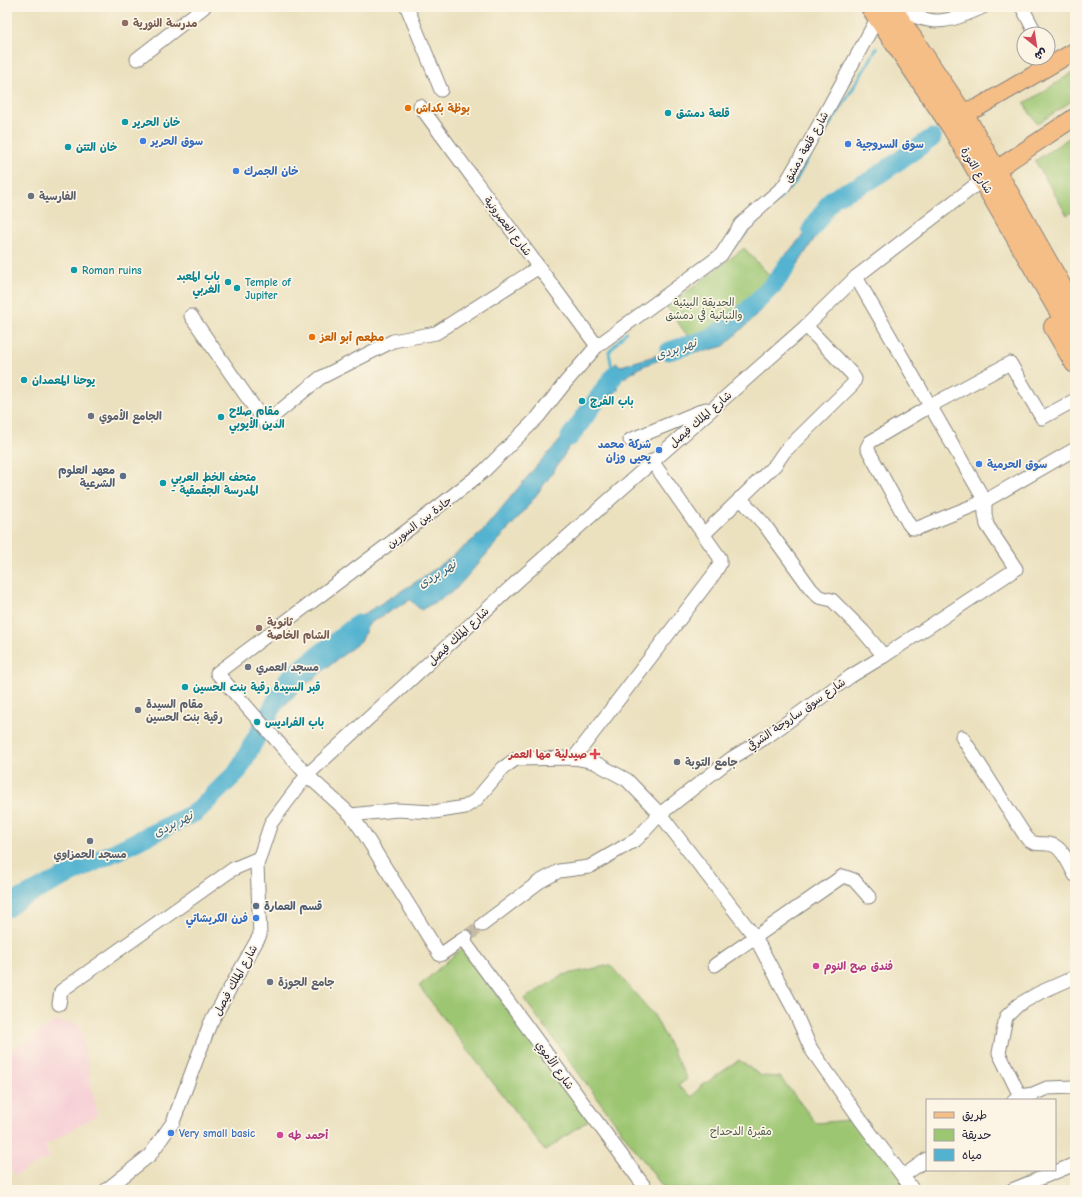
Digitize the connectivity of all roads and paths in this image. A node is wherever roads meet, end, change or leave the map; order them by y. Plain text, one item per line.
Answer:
1 (204, 7) edge
2 (407, 7) edge
3 (984, 7) edge
4 (1022, 7) edge
5 (883, 9) edge
6 (1032, 26) edge
7 (1075, 51) edge
8 (137, 59) dead end
9 (1056, 59) edge
10 (1042, 66) edge
11 (441, 90) dead end
12 (420, 106) dead end
13 (1075, 117) edge
14 (960, 120) junction
15 (1003, 165) junction
16 (973, 187) junction
17 (539, 268) junction
18 (856, 276) junction
19 (1075, 288) edge
20 (1075, 311) edge
21 (191, 316) dead end
22 (806, 326) junction
23 (597, 346) junction
24 (1074, 354) edge
25 (1075, 400) edge
26 (716, 405) junction
27 (930, 406) junction
28 (630, 440) dead end
29 (1075, 449) edge
30 (652, 461) junction
31 (740, 498) junction
32 (985, 501) junction
33 (704, 534) junction
34 (884, 656) junction
35 (962, 737) dead end
36 (574, 758) junction
37 (307, 775) junction
38 (660, 814) junction
39 (351, 815) junction
40 (259, 858) junction
41 (1075, 875) edge
42 (869, 897) dead end
43 (482, 925) tunnel mouth
44 (755, 937) junction
45 (715, 965) dead end
46 (1075, 977) edge
47 (59, 1004) dead end
48 (1074, 1091) edge
49 (1017, 1098) edge
50 (926, 1161) edge
51 (1075, 1164) edge
52 (903, 1176) junction
53 (106, 1190) edge
54 (647, 1190) edge
55 (913, 1190) edge
56 (1012, 1190) edge

1 - 8 street
2 - 11 street
3 - 5 street
4 - 6 street
5 - 14 highway, شارع الثورة
5 - 23 street, شارع قلعة دمشق
7 - 9 main road
10 - 14 main road
12 - 17 street, شارع العصرونية
13 - 15 main road
14 - 15 highway
14 - 16 highway
14 - 20 highway, شارع الثورة
14 - 24 highway, شارع الثورة
15 - 19 highway
16 - 18 street, شارع الملك فيصل
16 - 24 highway
17 - 21 street
17 - 23 street, شارع العصرونية
18 - 22 street, شارع الملك فيصل
18 - 27 street
22 - 26 street, شارع الملك فيصل
22 - 31 street
23 - 37 street, جادة بين السورين
25 - 27 street
26 - 28 street
26 - 30 street, شارع الملك فيصل
27 - 32 street
27 - 32 street
29 - 32 street
30 - 33 street
30 - 37 street, شارع الملك فيصل
31 - 33 street
31 - 34 street
32 - 34 street, شارع سوق ساروجة الشرقي
33 - 36 street
34 - 38 street, شارع سوق ساروجة الشرقي
35 - 41 street
36 - 38 street
36 - 39 street
37 - 39 street
37 - 40 street, شارع الملك فيصل
38 - 43 street, شارع سوق ساروجة الشرقي
38 - 44 street
39 - 54 street, شارع الأموي
40 - 47 street
40 - 53 street, شارع الملك فيصل
42 - 44 street
44 - 45 street
44 - 52 street
46 - 49 street
48 - 49 street
50 - 52 street
51 - 56 street
52 - 55 street

